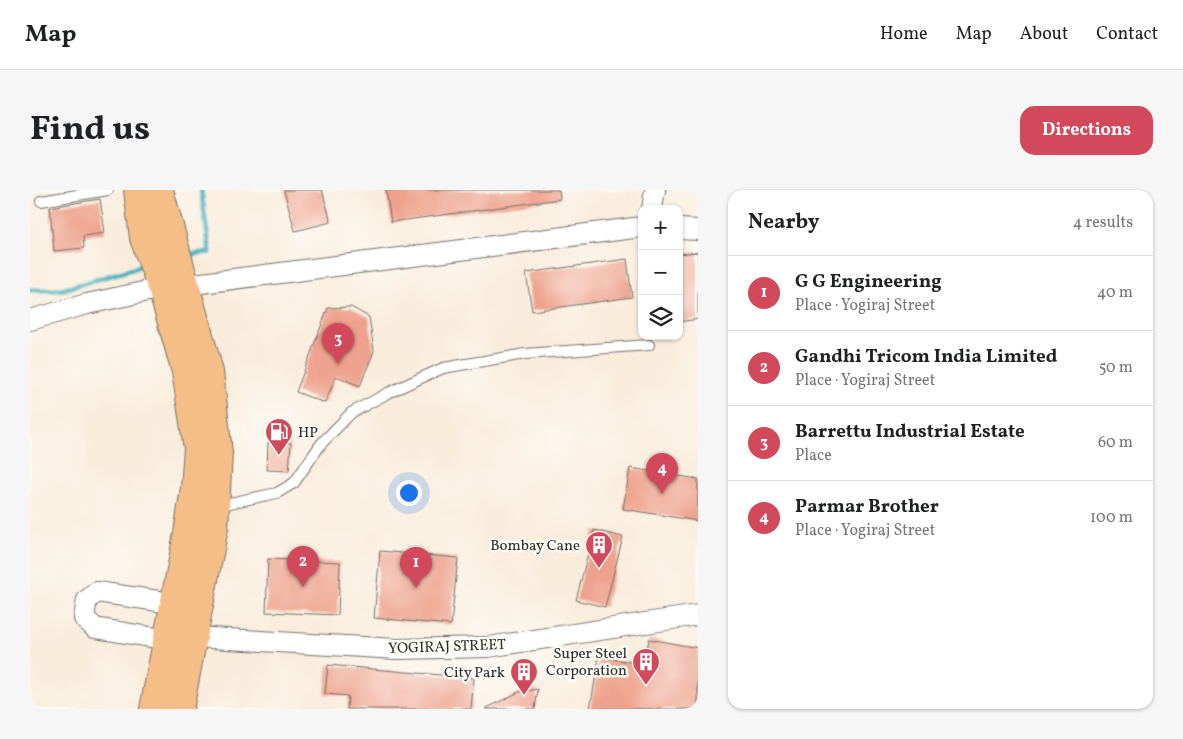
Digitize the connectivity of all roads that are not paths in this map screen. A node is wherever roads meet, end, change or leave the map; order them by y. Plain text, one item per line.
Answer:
1 (108, 190) edge
2 (138, 190) edge
3 (159, 190) edge
4 (655, 190) edge
5 (41, 201) dead end
6 (653, 205) edge
7 (638, 227) edge
8 (683, 229) edge
9 (698, 230) edge
10 (171, 282) junction
11 (30, 320) edge
12 (649, 345) dead end
13 (204, 418) junction
14 (215, 506) junction
15 (187, 605) junction
16 (698, 615) edge
17 (185, 640) junction
18 (154, 709) edge
19 (179, 709) edge

1 - 5 lane
2 - 10 main road
3 - 10 main road
4 - 6 street
7 - 10 street
8 - 9 street
10 - 11 street
10 - 13 main road
12 - 14 lane
13 - 14 main road
13 - 15 main road
14 - 15 main road
15 - 17 main road
15 - 17 street, YOGIRAJ STREET
16 - 17 street, YOGIRAJ STREET
17 - 18 main road
17 - 19 main road

